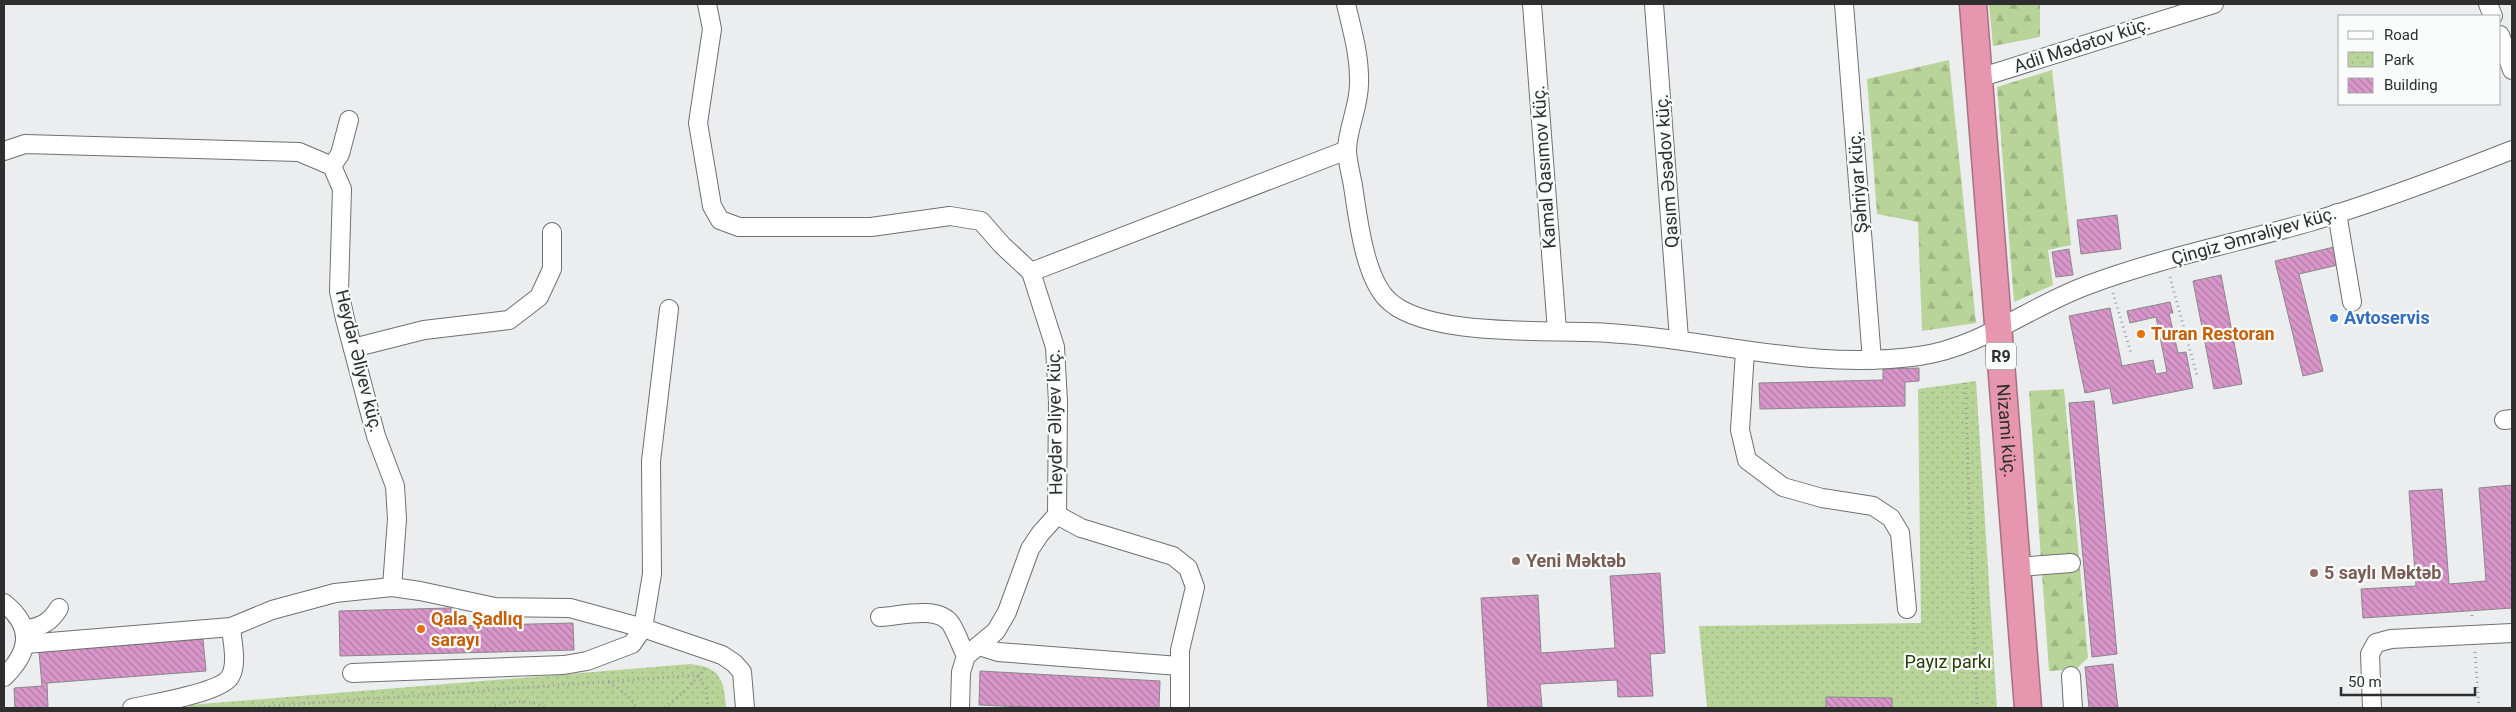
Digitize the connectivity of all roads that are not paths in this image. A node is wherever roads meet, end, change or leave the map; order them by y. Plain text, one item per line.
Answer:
1 (707, 4) edge
2 (1346, 4) edge
3 (1532, 4) edge
4 (1654, 4) edge
5 (1844, 4) edge
6 (1973, 4) edge
7 (2214, 4) edge
8 (2501, 38) edge
9 (2512, 70) edge
10 (1979, 78) junction
11 (349, 120) dead end
12 (1347, 150) junction
13 (2512, 150) edge
14 (4, 151) edge
15 (332, 166) junction
16 (2337, 213) junction
17 (552, 232) dead end
18 (1031, 272) junction
19 (2352, 302) dead end
20 (669, 309) dead end
21 (1999, 330) junction
22 (1557, 331) junction
23 (1679, 339) junction
24 (353, 348) junction
25 (1745, 351) junction
26 (1872, 360) junction
27 (1057, 515) junction
28 (2071, 563) dead end
29 (2017, 567) junction
30 (392, 587) junction
31 (4, 603) edge
32 (59, 608) dead end
33 (1907, 609) dead end
34 (880, 618) dead end
35 (231, 627) junction
36 (644, 628) junction
37 (2512, 633) edge
38 (25, 637) junction
39 (973, 651) junction
40 (1179, 666) junction
41 (352, 673) dead end
42 (2070, 676) dead end
43 (4, 677) edge
44 (132, 708) edge
45 (745, 708) edge
46 (960, 708) edge
47 (1180, 708) edge
48 (2028, 708) edge
49 (2073, 708) edge
50 (2372, 708) edge

1 - 18 street, Heydər Əliyev küç.
2 - 12 street
3 - 22 street, Kamal Qasımov küç.
4 - 23 street, Qasım Əsədov küç.
5 - 26 street, Şəhriyar küç.
6 - 10 highway, Nizami küç. / R9
7 - 10 street, Adil Mədətov küç.
8 - 9 street
10 - 21 highway, Nizami küç. / R9
11 - 15 street
12 - 18 street
12 - 22 street, Çingiz Əmrəliyev küç.
13 - 16 street, Çingiz Əmrəliyev küç.
14 - 15 street
15 - 24 street, Heydər Əliyev küç.
16 - 19 street
16 - 21 street, Çingiz Əmrəliyev küç.
17 - 24 street
18 - 27 street, Heydər Əliyev küç.
20 - 36 street
21 - 26 street, Çingiz Əmrəliyev küç.
21 - 29 highway, Nizami küç. / R9
22 - 23 street, Çingiz Əmrəliyev küç.
23 - 25 street, Çingiz Əmrəliyev küç.
24 - 30 street, Heydər Əliyev küç.
25 - 26 street, Çingiz Əmrəliyev küç.
25 - 33 street
27 - 39 street
27 - 40 street, Heydər Əliyev küç.
28 - 29 street
29 - 48 highway, Nizami küç. / R9
30 - 35 street
30 - 36 street
31 - 38 street
32 - 38 street
34 - 39 street
35 - 38 street
35 - 44 street
36 - 41 street
36 - 45 street
37 - 50 street
38 - 43 street
39 - 40 street
39 - 46 street
40 - 47 street, Heydər Əliyev küç.
42 - 49 street

